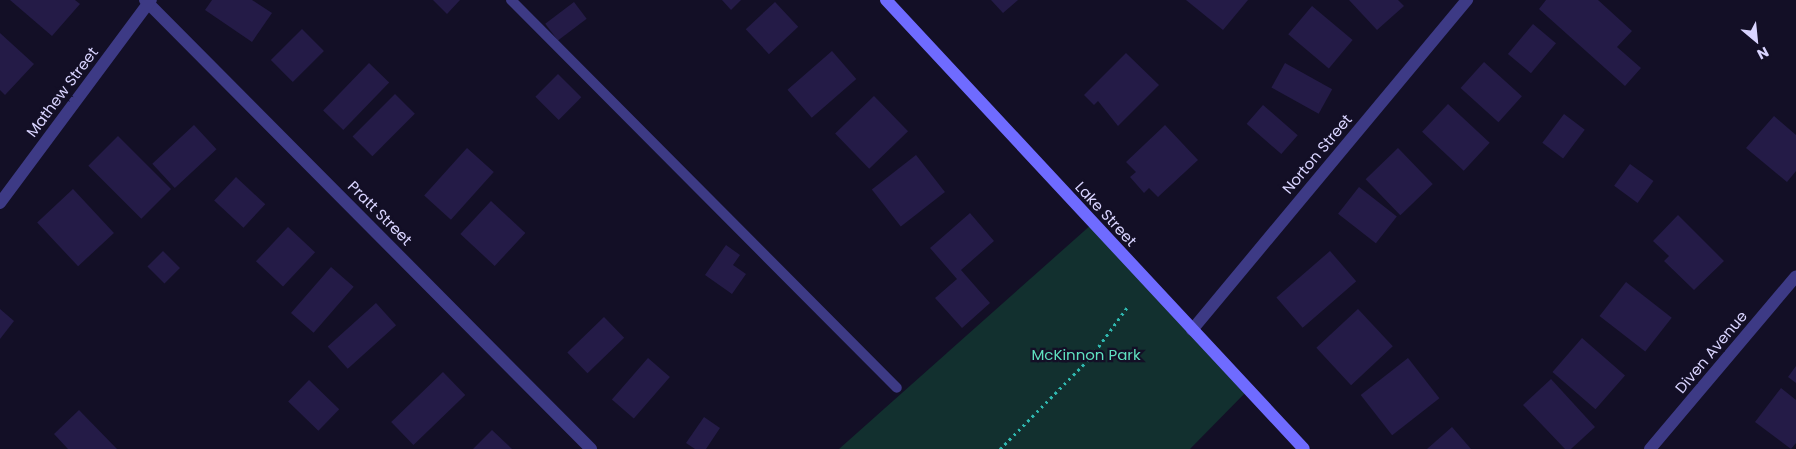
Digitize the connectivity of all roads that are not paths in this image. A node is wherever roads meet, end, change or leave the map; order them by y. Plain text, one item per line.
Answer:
1 (512, 0) edge
2 (886, 0) edge
3 (1467, 0) edge
4 (148, 1) edge
5 (0, 203) edge
6 (1796, 276) edge
7 (1192, 330) junction
8 (897, 388) dead end
9 (591, 449) edge
10 (1304, 449) edge
11 (1650, 449) edge

1 - 8 lane
2 - 7 main road, Lake Street
3 - 7 street, Norton Street
4 - 5 street, Mathew Street
4 - 9 street, Pratt Street
6 - 11 street, Diven Avenue
7 - 10 main road, Lake Street

